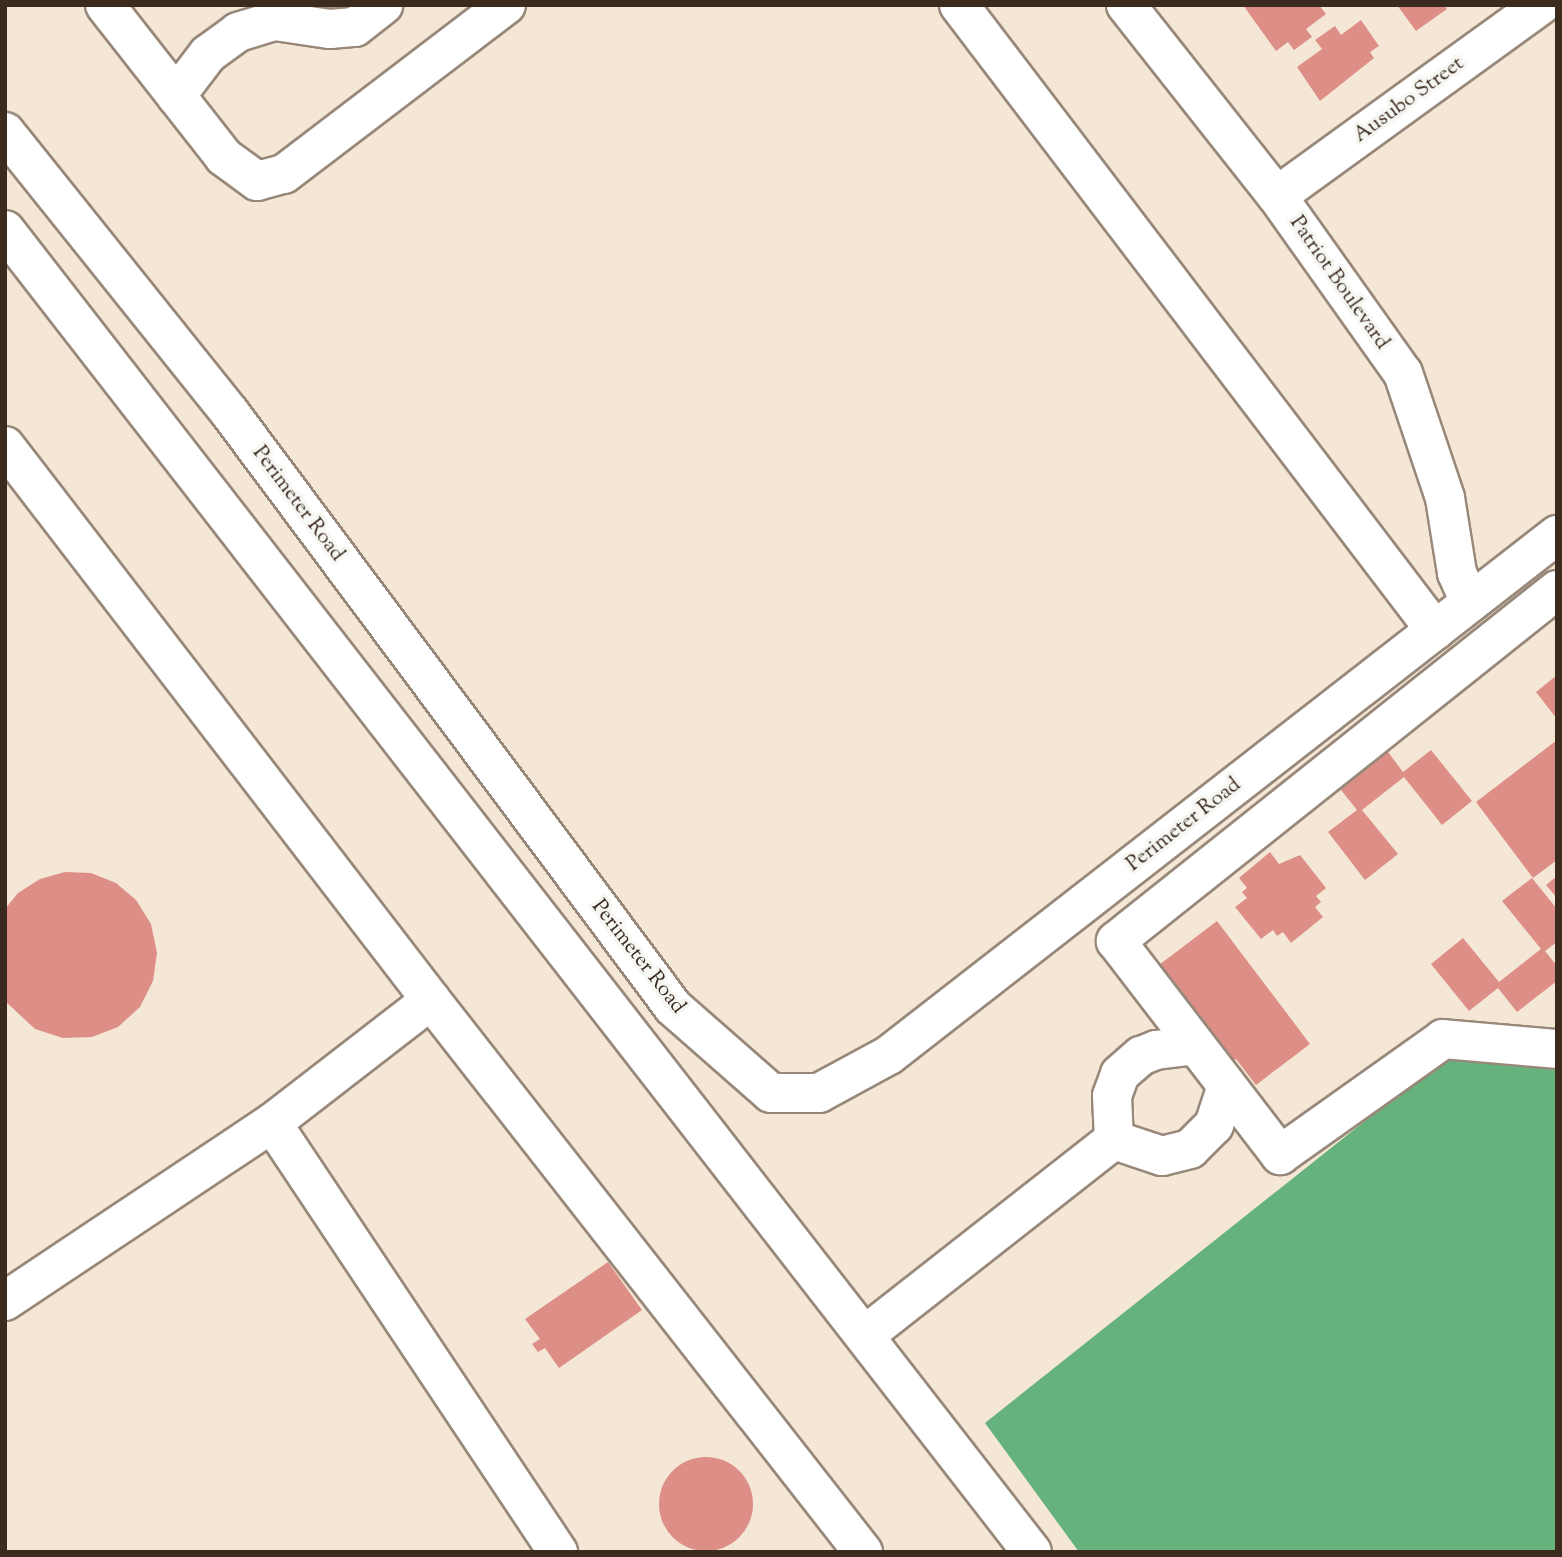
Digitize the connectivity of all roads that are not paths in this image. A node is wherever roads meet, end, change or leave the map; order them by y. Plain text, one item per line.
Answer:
1 (105, 5) edge
2 (383, 5) edge
3 (506, 5) edge
4 (959, 5) edge
5 (1126, 5) edge
6 (1541, 5) edge
7 (176, 96) junction
8 (5, 132) edge
9 (1277, 196) junction
10 (5, 230) edge
11 (5, 446) edge
12 (1557, 535) edge
13 (1557, 590) edge
14 (1470, 602) junction
15 (1435, 630) junction
16 (431, 1000) junction
17 (1195, 1045) junction
18 (1557, 1049) edge
19 (1227, 1086) junction
20 (272, 1123) junction
21 (1114, 1140) junction
22 (5, 1301) edge
23 (865, 1335) junction
24 (545, 1547) edge
25 (863, 1552) edge
26 (1032, 1552) edge

1 - 7 street
2 - 7 street
3 - 7 street
4 - 15 street
5 - 9 street, Patriot Boulevard
6 - 9 street, Ausubo Street
8 - 15 street, Perimeter Road
9 - 14 street, Patriot Boulevard
10 - 23 street
11 - 16 street
12 - 14 street, Perimeter Road
13 - 17 street
14 - 15 street, Perimeter Road
16 - 20 street
16 - 25 street
17 - 19 street
17 - 21 street
18 - 19 street
19 - 21 street
20 - 22 street
20 - 24 street
21 - 23 street
23 - 26 street

